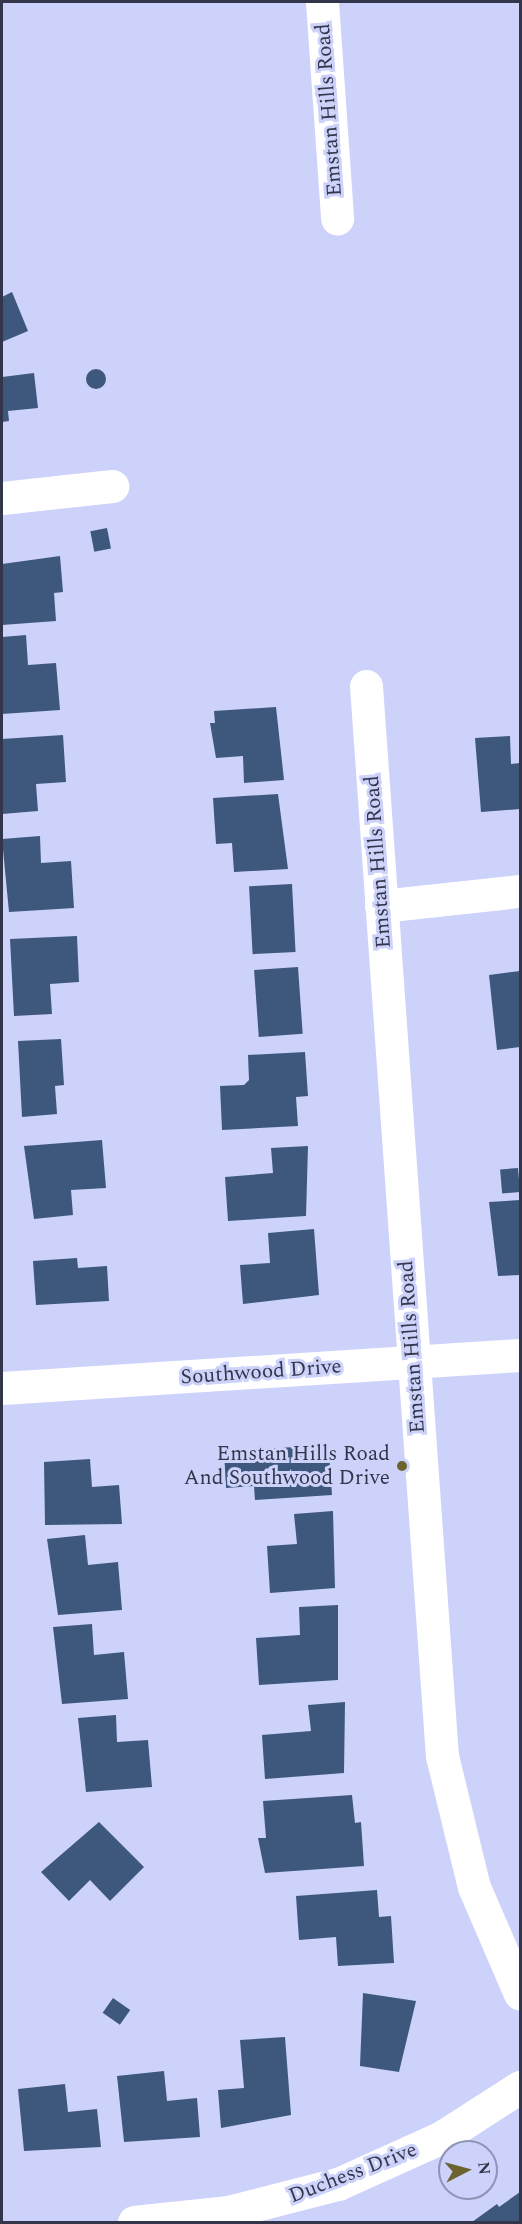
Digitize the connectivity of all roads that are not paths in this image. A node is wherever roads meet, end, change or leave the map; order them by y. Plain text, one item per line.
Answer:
1 (322, 2) edge
2 (337, 218) dead end
3 (112, 486) dead end
4 (2, 498) edge
5 (366, 686) dead end
6 (520, 891) edge
7 (381, 906) junction
8 (520, 1355) edge
9 (412, 1362) junction
10 (2, 1388) edge
11 (520, 1994) edge
12 (520, 2086) edge
13 (134, 2223) edge

1 - 2 street, Emstan Hills Road
3 - 4 street
5 - 7 street, Emstan Hills Road
6 - 7 street
7 - 9 street, Emstan Hills Road
8 - 9 street, Southwood Drive
9 - 10 street, Southwood Drive
9 - 11 street, Emstan Hills Road
12 - 13 street, Duchess Drive

